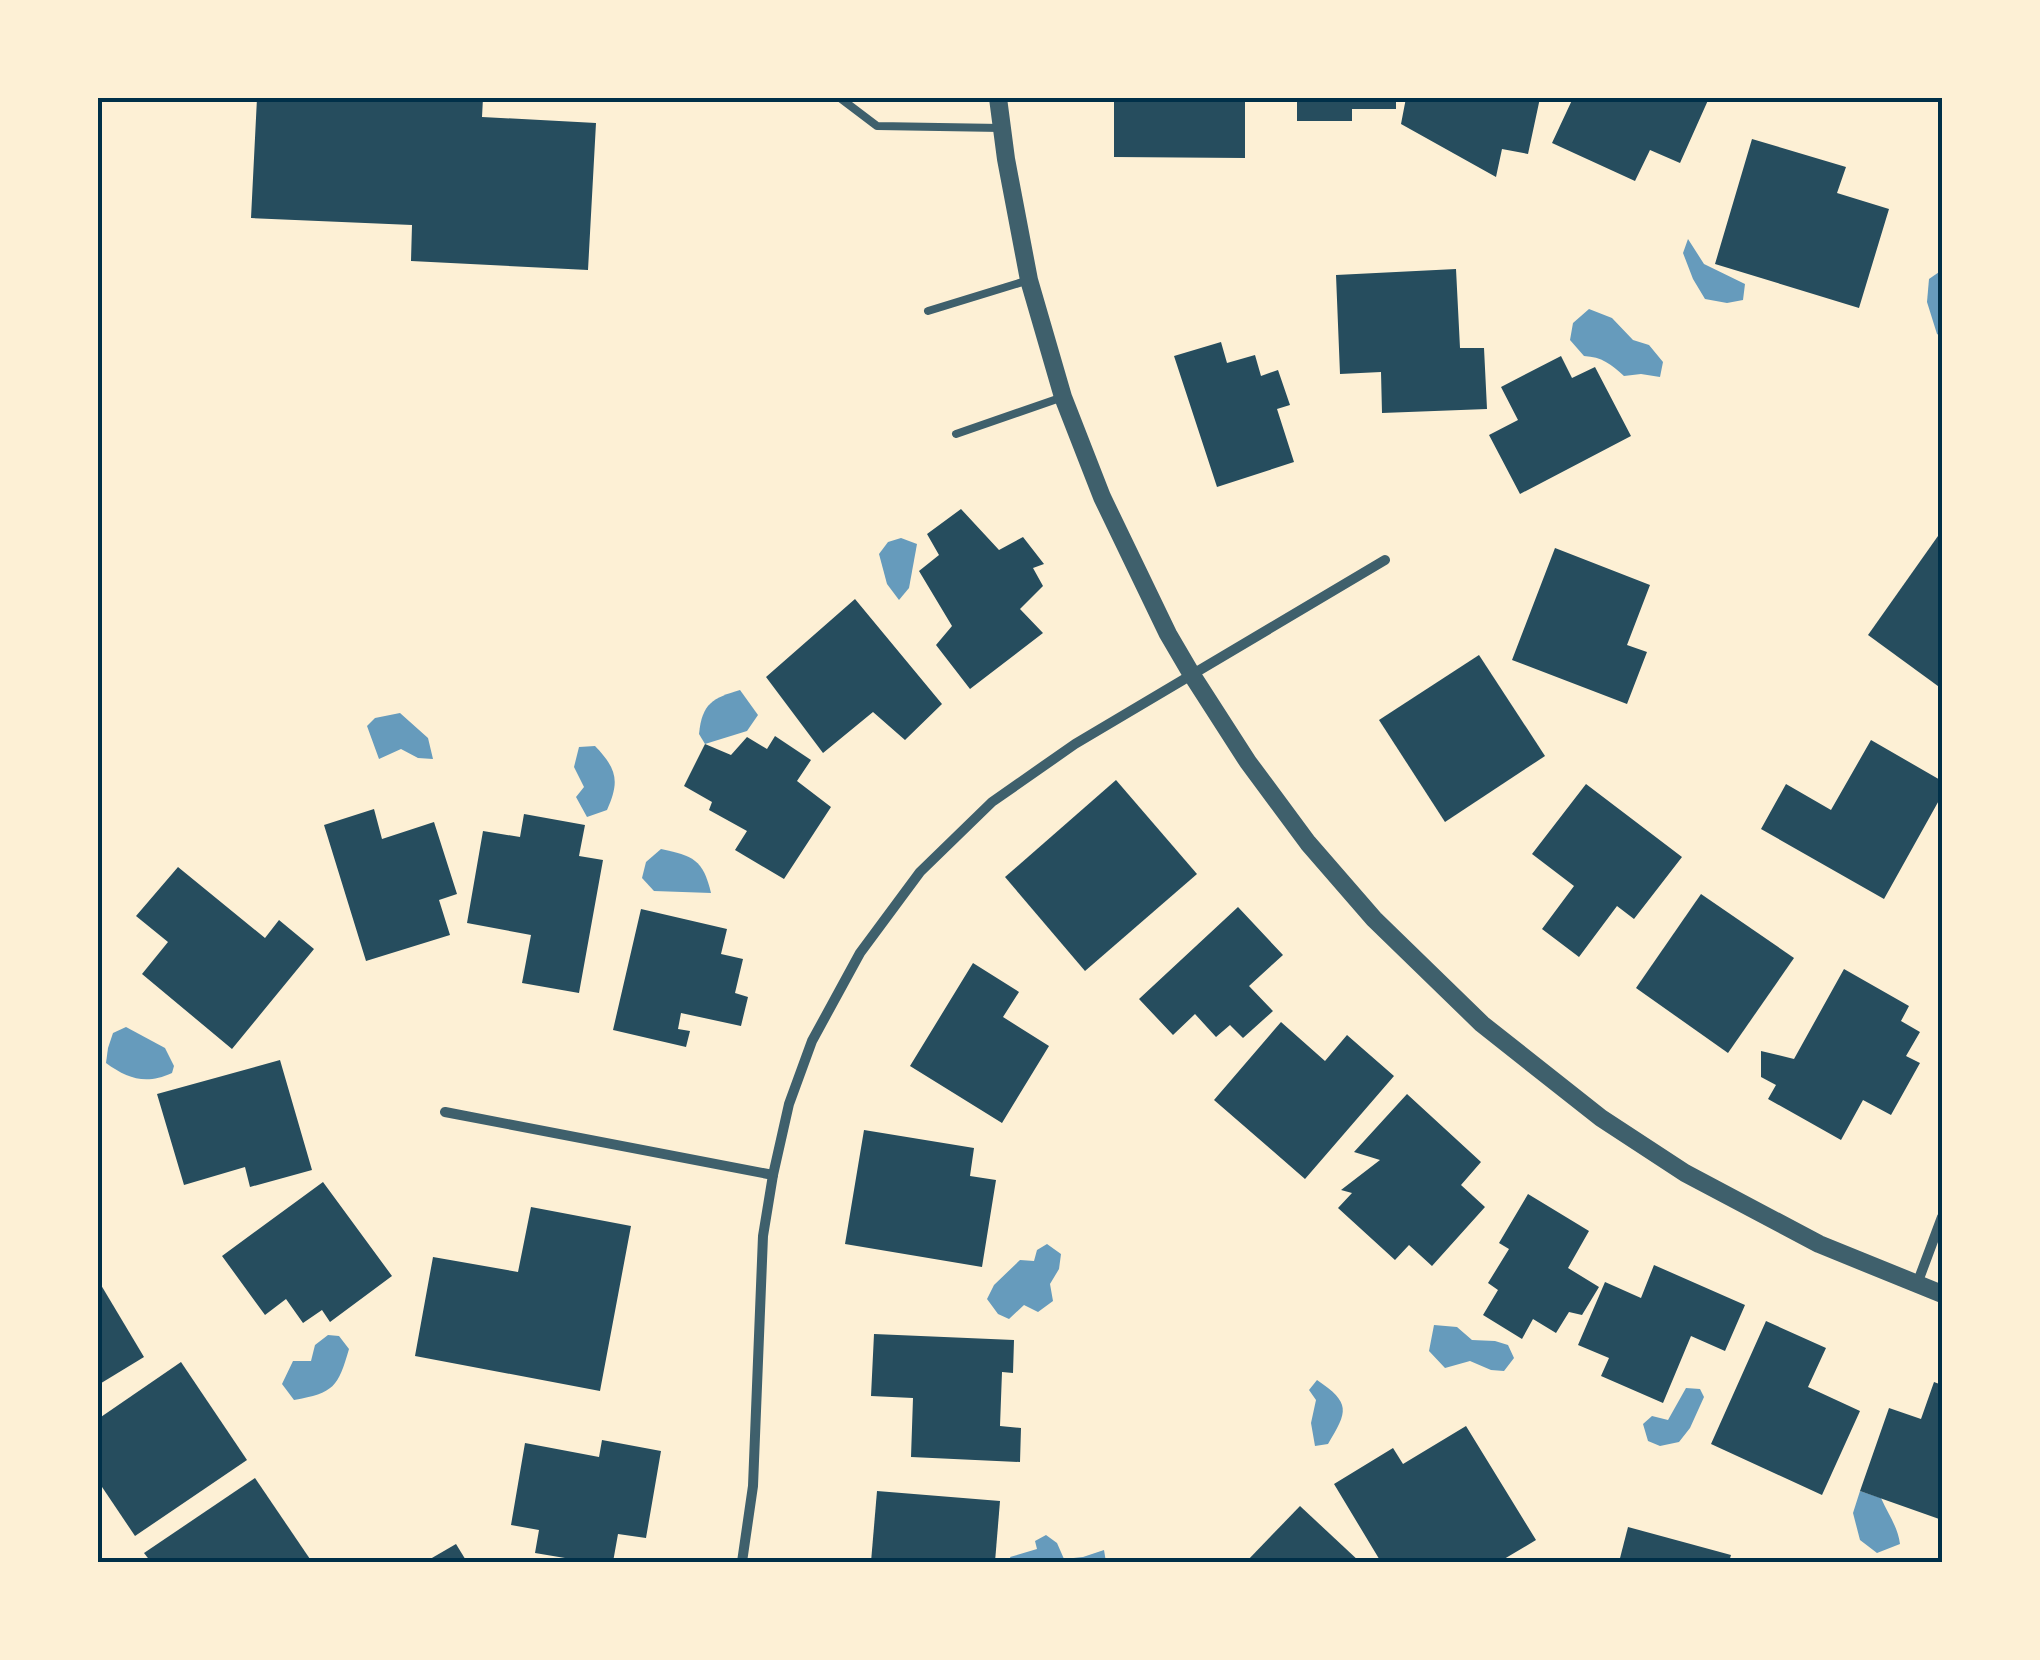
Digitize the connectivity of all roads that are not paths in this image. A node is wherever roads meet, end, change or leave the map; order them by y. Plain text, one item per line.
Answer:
1 (840, 98) edge
2 (998, 98) edge
3 (1002, 128) junction
4 (1029, 280) junction
5 (928, 311) dead end
6 (1063, 398) junction
7 (956, 434) dead end
8 (1384, 560) dead end
9 (1192, 675) junction
10 (445, 1112) dead end
11 (772, 1175) junction
12 (1942, 1217) edge
13 (1916, 1286) junction
14 (1942, 1294) edge
15 (742, 1562) edge

1 - 3 lane
2 - 3 street
3 - 4 street
4 - 5 lane
4 - 6 street
6 - 7 lane
6 - 9 street
8 - 9 street
9 - 11 street
9 - 13 street
10 - 11 street
11 - 15 street
12 - 13 street
13 - 14 street

